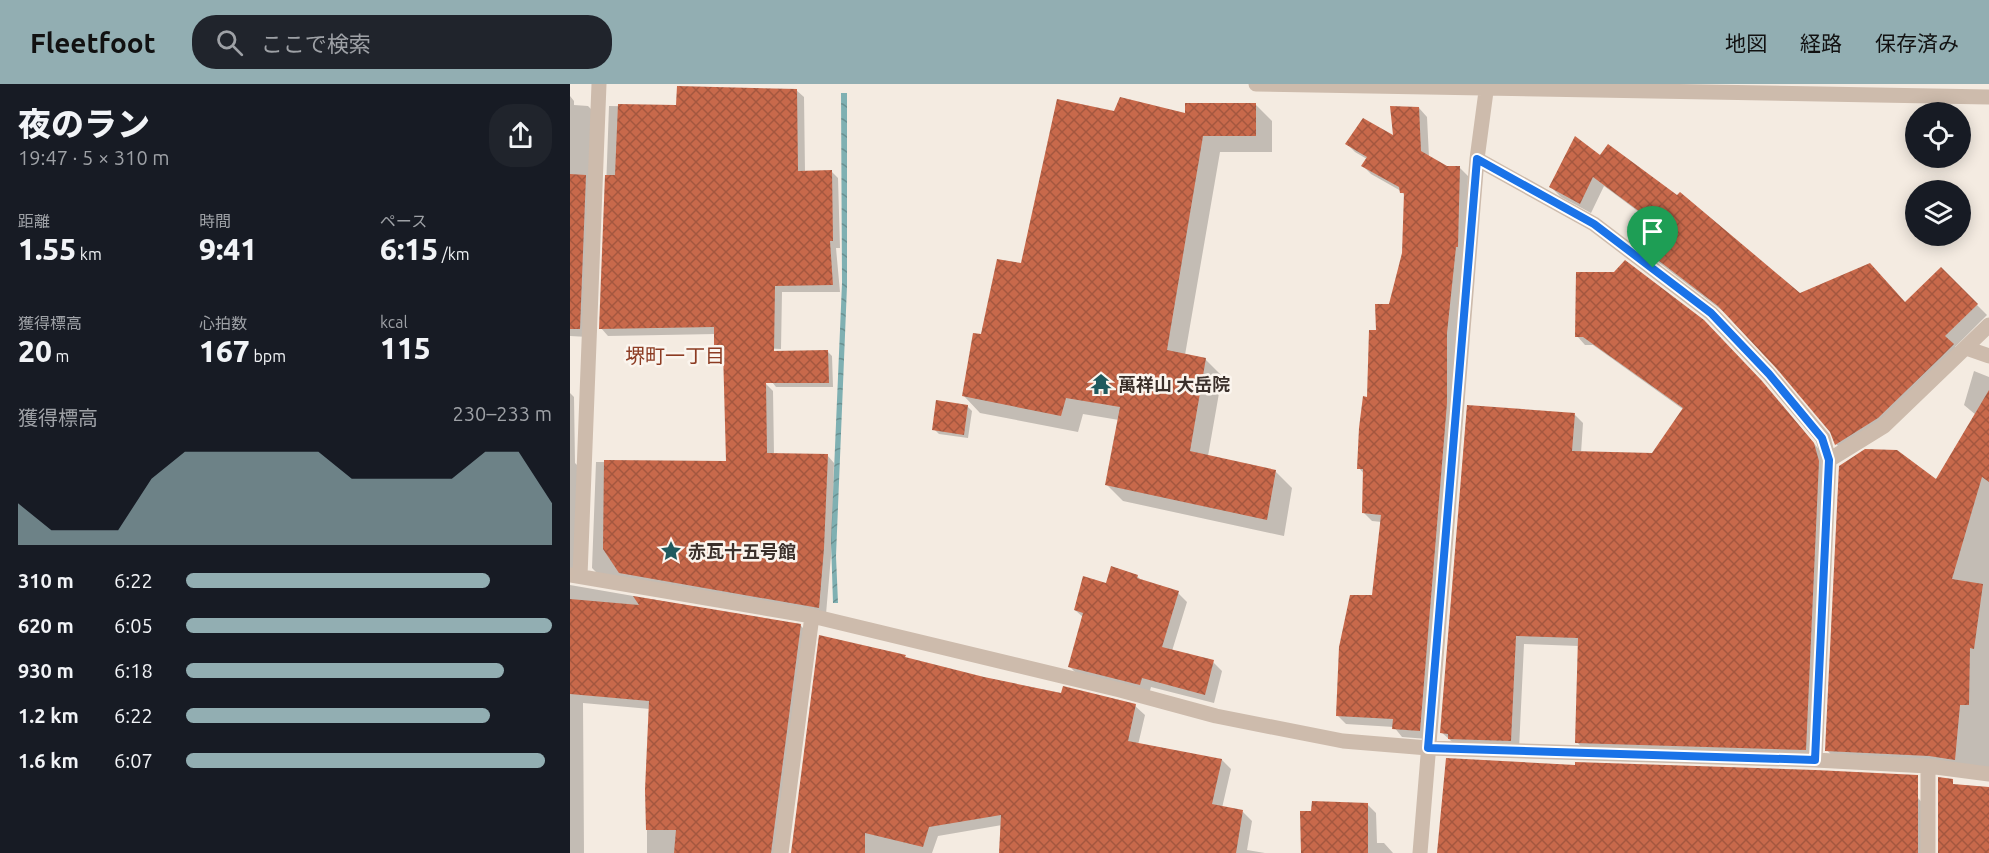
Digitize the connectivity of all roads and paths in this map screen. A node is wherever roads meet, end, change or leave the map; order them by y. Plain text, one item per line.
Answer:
1 (599, 84) edge
2 (1256, 84) edge
3 (1487, 86) edge
4 (1989, 97) edge
5 (1477, 159) junction
6 (1989, 325) edge
7 (1966, 348) junction
8 (1989, 356) edge
9 (1829, 460) junction
10 (575, 576) edge
11 (812, 616) junction
12 (1428, 748) junction
13 (1815, 760) junction
14 (1928, 766) junction
15 (1989, 774) edge
16 (781, 853) edge
17 (1420, 853) edge
18 (1928, 853) edge

1 - 10 street
2 - 3 street
3 - 4 street
3 - 5 street
5 - 9 street
5 - 12 street
6 - 7 street
7 - 8 street
7 - 9 street
9 - 13 street
10 - 11 street
11 - 12 street
11 - 16 street
12 - 13 street
12 - 17 street
13 - 14 street
14 - 15 street
14 - 18 street

